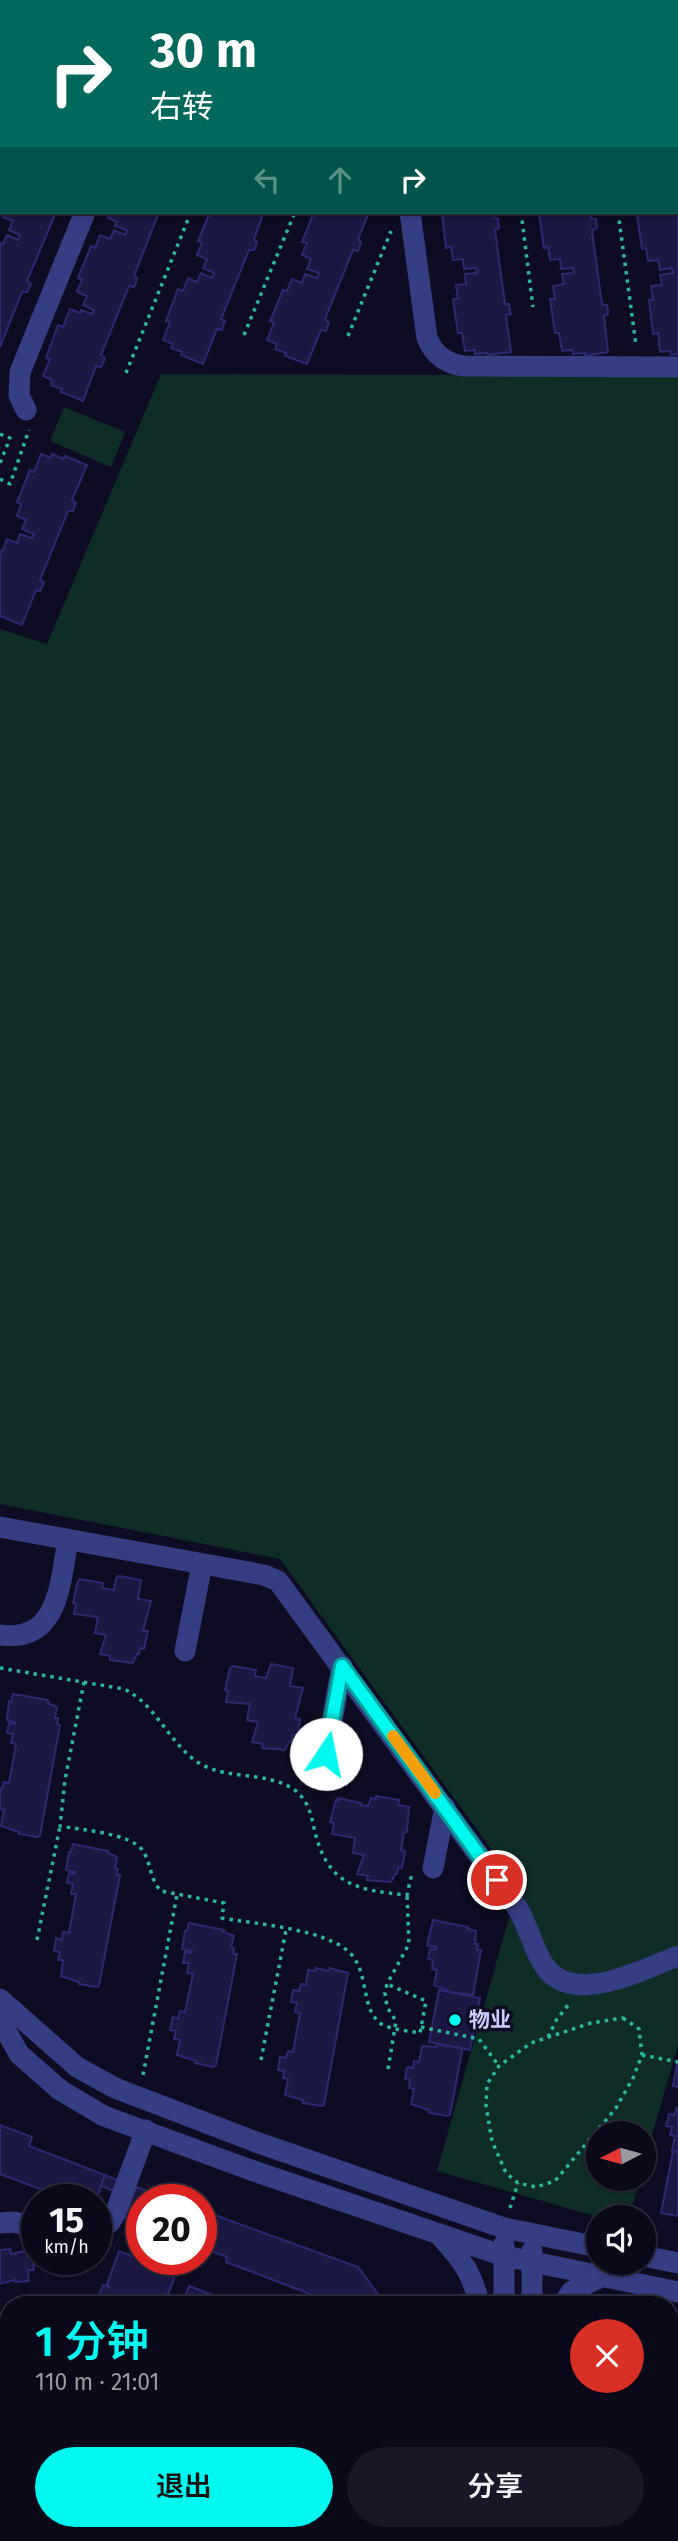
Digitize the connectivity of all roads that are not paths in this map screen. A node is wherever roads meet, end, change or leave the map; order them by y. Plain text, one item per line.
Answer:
1 (84, 214) edge
2 (402, 218) edge
3 (678, 367) edge
4 (26, 410) road end
5 (0, 1527) edge
6 (68, 1539) junction
7 (202, 1564) junction
8 (0, 1634) edge
9 (185, 1651) dead end
10 (342, 1666) junction
11 (326, 1754) dead end
12 (445, 1807) junction
13 (433, 1868) road end
14 (678, 1956) edge
15 (0, 1999) edge
16 (0, 2020) edge
17 (146, 2130) junction
18 (112, 2219) edge
19 (0, 2223) edge
20 (21, 2224) edge
21 (504, 2228) junction
22 (532, 2233) junction
23 (440, 2235) junction
24 (586, 2244) edge
25 (504, 2256) junction
26 (656, 2258) edge
27 (532, 2262) junction
28 (678, 2263) edge
29 (601, 2277) junction
30 (678, 2292) edge
31 (478, 2296) edge
32 (504, 2296) edge
33 (532, 2296) edge
34 (568, 2296) edge

1 - 4 street
2 - 3 street
5 - 6 street
6 - 7 street
6 - 8 street
7 - 9 street
7 - 10 street
10 - 11 street
10 - 12 street
12 - 13 street
12 - 14 street
15 - 21 street
16 - 17 street
17 - 18 street
17 - 23 street
19 - 20 street
21 - 22 street
21 - 25 street
22 - 24 street
22 - 27 street
23 - 25 street
23 - 31 street
25 - 27 street
25 - 32 street
26 - 28 street
27 - 29 street
27 - 33 street
29 - 30 street
29 - 34 street

